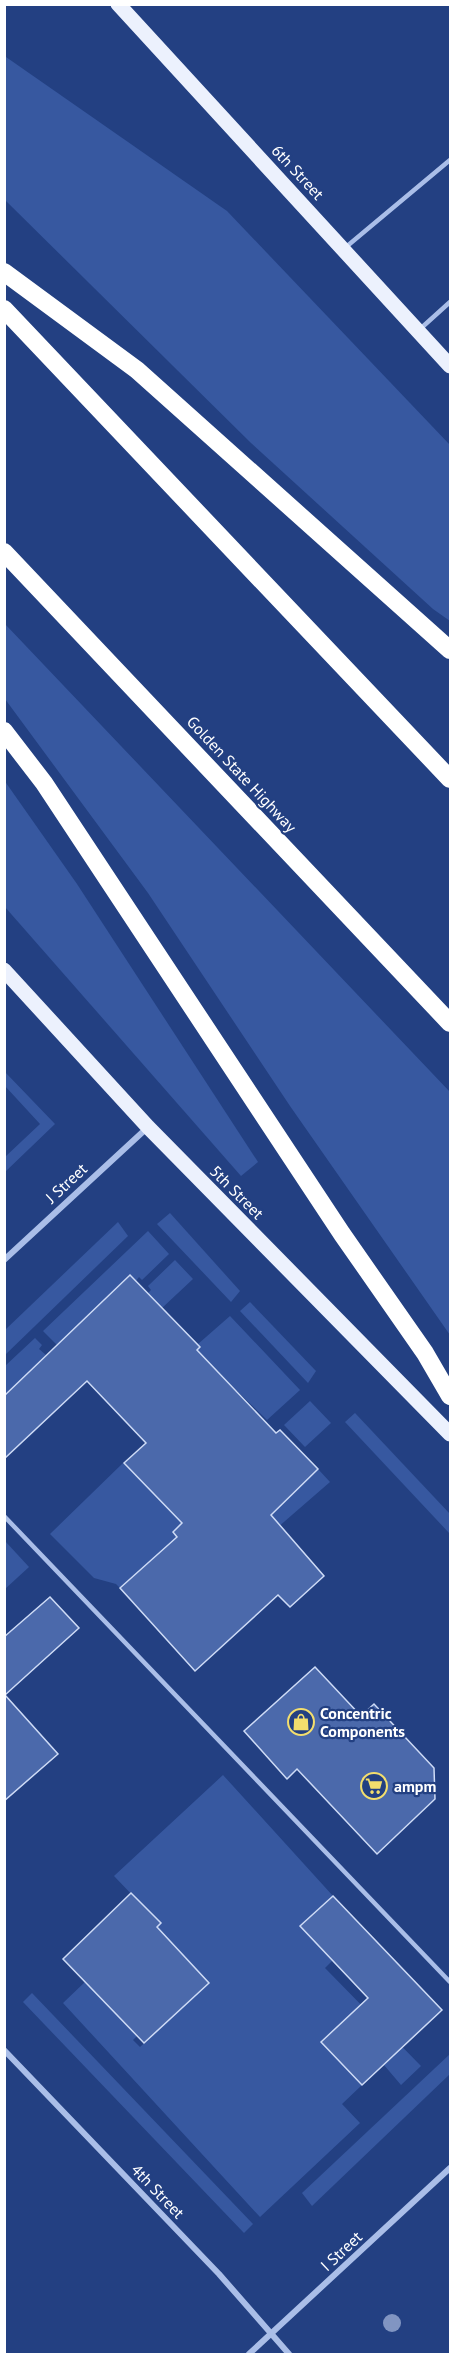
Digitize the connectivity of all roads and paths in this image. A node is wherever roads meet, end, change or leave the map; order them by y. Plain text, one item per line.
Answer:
1 (118, 4) edge
2 (450, 160) edge
3 (344, 249) junction
4 (4, 272) edge
5 (450, 302) edge
6 (4, 309) edge
7 (418, 331) junction
8 (450, 366) edge
9 (4, 552) edge
10 (450, 650) edge
11 (4, 731) edge
12 (450, 779) edge
13 (4, 970) edge
14 (450, 1023) edge
15 (148, 1127) junction
16 (4, 1260) edge
17 (450, 1396) edge
18 (450, 1434) edge
19 (4, 1516) edge
20 (450, 1982) edge
21 (4, 2050) edge
22 (450, 2168) edge
23 (270, 2335) junction
24 (249, 2355) edge
25 (289, 2355) edge

1 - 3 main road, 6th Street
2 - 3 lane
3 - 7 main road, 6th Street
4 - 10 highway
5 - 7 lane
6 - 12 highway
7 - 8 main road, 6th Street
9 - 14 highway, Golden State Highway
11 - 17 highway
13 - 15 main road, 5th Street
15 - 16 street, J Street
15 - 18 main road, 5th Street
19 - 20 lane
21 - 23 street, 4th Street
22 - 23 street, I Street
23 - 24 street, I Street
23 - 25 street, 4th Street

